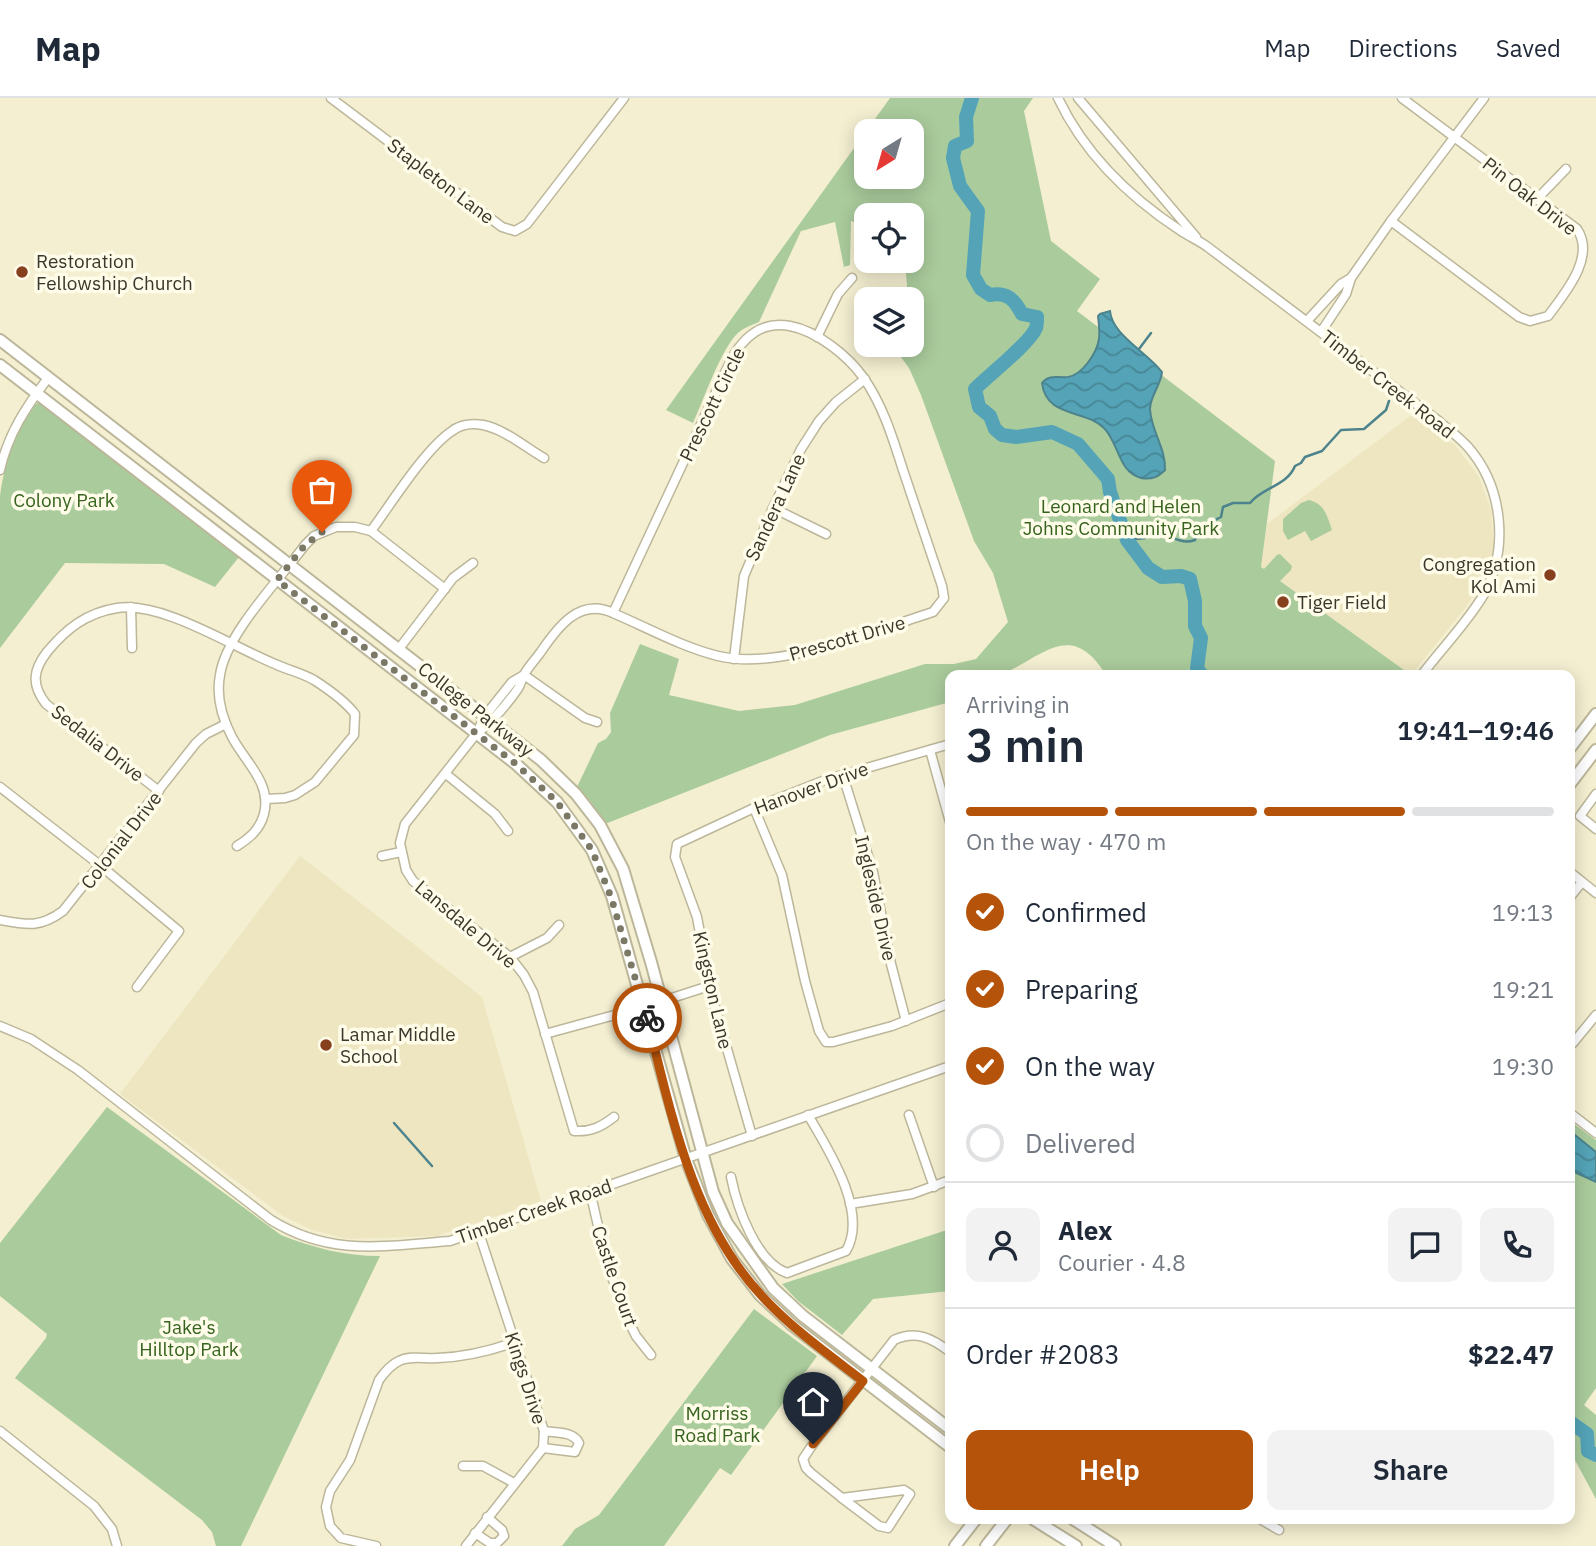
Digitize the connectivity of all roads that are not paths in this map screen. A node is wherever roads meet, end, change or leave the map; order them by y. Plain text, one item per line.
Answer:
1 (331, 98) edge
2 (624, 98) edge
3 (1058, 98) edge
4 (1078, 98) edge
5 (1402, 98) edge
6 (1484, 98) edge
7 (1454, 138) junction
8 (1566, 169) dead end
9 (1536, 200) junction
10 (1391, 221) junction
11 (1199, 242) junction
12 (852, 278) dead end
13 (1351, 278) junction
14 (1307, 321) junction
15 (1321, 332) junction
16 (817, 337) junction
17 (0, 340) edge
18 (0, 365) edge
19 (48, 378) junction
20 (865, 379) junction
21 (37, 393) junction
22 (76, 399) junction
23 (65, 414) junction
24 (130, 441) junction
25 (119, 456) junction
26 (544, 458) dead end
27 (0, 470) edge
28 (186, 485) junction
29 (174, 499) junction
30 (773, 508) junction
31 (371, 531) junction
32 (826, 534) dead end
33 (472, 563) dead end
34 (289, 565) junction
35 (277, 580) junction
36 (445, 589) junction
37 (943, 590) joint
38 (131, 607) junction
39 (613, 613) junction
40 (232, 643) junction
41 (132, 648) dead end
42 (398, 650) junction
43 (734, 659) junction
44 (1426, 670) edge
45 (524, 675) junction
46 (1596, 714) edge
47 (489, 719) junction
48 (597, 722) dead end
49 (226, 724) junction
50 (476, 734) junction
51 (1575, 741) edge
52 (945, 746) edge
53 (930, 750) junction
54 (1596, 750) edge
55 (446, 774) junction
56 (843, 776) junction
57 (1575, 777) edge
58 (0, 787) edge
59 (159, 791) junction
60 (1596, 794) edge
61 (266, 799) junction
62 (945, 804) edge
63 (754, 808) junction
64 (1596, 829) edge
65 (508, 831) dead end
66 (677, 844) joint
67 (237, 846) dead end
68 (401, 852) junction
69 (382, 856) dead end
70 (101, 866) junction
71 (1575, 876) edge
72 (1582, 882) junction
73 (1575, 891) edge
74 (1596, 893) edge
75 (0, 920) edge
76 (559, 925) dead end
77 (510, 957) junction
78 (709, 986) junction
79 (137, 987) dead end
80 (662, 1001) junction
81 (945, 1005) edge
82 (644, 1007) junction
83 (1596, 1015) edge
84 (906, 1021) junction
85 (0, 1026) edge
86 (545, 1034) junction
87 (1575, 1038) edge
88 (945, 1068) edge
89 (808, 1115) junction
90 (909, 1115) dead end
91 (614, 1117) dead end
92 (1575, 1117) edge
93 (1596, 1133) edge
94 (751, 1136) junction
95 (702, 1153) junction
96 (686, 1159) junction
97 (731, 1177) dead end
98 (945, 1182) edge
99 (934, 1187) junction
100 (590, 1191) junction
101 (850, 1204) junction
102 (478, 1230) junction
103 (945, 1340) edge
104 (936, 1341) junction
105 (515, 1342) junction
106 (945, 1348) edge
107 (651, 1355) dead end
108 (872, 1369) junction
109 (863, 1381) junction
110 (945, 1425) edge
111 (0, 1431) edge
112 (544, 1432) junction
113 (945, 1443) edge
114 (542, 1447) junction
115 (463, 1466) dead end
116 (514, 1483) junction
117 (842, 1498) junction
118 (487, 1517) junction
119 (972, 1524) edge
120 (1003, 1524) edge
121 (1041, 1524) edge
122 (1081, 1524) edge
123 (1269, 1524) edge
124 (1279, 1530) dead end
125 (475, 1533) junction
126 (117, 1546) edge
127 (376, 1546) edge
128 (466, 1546) edge
129 (955, 1546) edge
130 (986, 1546) edge
131 (1076, 1546) edge
132 (1115, 1546) edge

1 - 2 street, Stapleton Lane
3 - 11 street, Timber Creek Road
4 - 11 street, Timber Creek Road
5 - 7 street, Pin Oak Drive
6 - 7 street
7 - 9 street, Pin Oak Drive
7 - 10 street
8 - 9 street
9 - 10 street, Pin Oak Drive
10 - 13 street
11 - 14 street, Timber Creek Road
12 - 16 street
13 - 14 street
13 - 15 street
14 - 15 street, Timber Creek Road
15 - 44 street, Timber Creek Road
16 - 20 street, Prescott Circle
16 - 39 street, Prescott Circle
17 - 19 main road, College Parkway
18 - 21 main road, College Parkway
19 - 21 street
19 - 22 main road, College Parkway
20 - 30 street, Sandera Lane
20 - 37 street, Prescott Circle
21 - 23 main road, College Parkway
21 - 27 street
22 - 23 main road
22 - 24 main road, College Parkway
23 - 25 main road, College Parkway
24 - 25 main road
24 - 28 main road, College Parkway
25 - 29 main road, College Parkway
26 - 31 street
28 - 29 main road
28 - 34 main road, College Parkway
29 - 35 main road, College Parkway
30 - 32 street
30 - 43 street, Sandera Lane
31 - 34 street
31 - 36 street
33 - 36 street
34 - 35 street
34 - 42 main road, College Parkway
35 - 40 street
35 - 50 main road, College Parkway
36 - 42 street
37 - 43 street, Prescott Drive
38 - 40 street, Sedalia Drive
38 - 41 street
38 - 59 street, Sedalia Drive
39 - 43 street, Prescott Drive
39 - 45 street, Prescott Drive
40 - 49 street
40 - 61 street, Sedalia Drive
42 - 47 main road, College Parkway
45 - 47 street, Prescott Drive
45 - 48 street
46 - 51 main road
47 - 50 street, Prescott Drive
47 - 80 main road, College Parkway
49 - 59 street, Colonial Drive
49 - 61 street
50 - 55 street
50 - 82 main road, College Parkway
52 - 53 street, Hanover Drive
53 - 56 street, Hanover Drive
53 - 62 street
54 - 57 main road
55 - 65 street
55 - 68 street
56 - 63 street, Hanover Drive
56 - 84 street, Ingleside Drive
58 - 70 street
59 - 70 street, Colonial Drive
60 - 64 street
61 - 67 street
63 - 66 street, Hanover Drive
63 - 84 street
66 - 78 street, Kingston Lane
68 - 69 street
68 - 77 street, Lansdale Drive
70 - 75 street, Colonial Drive
70 - 79 street
71 - 72 street
72 - 73 street
72 - 74 street
76 - 77 street
77 - 86 street, Lansdale Drive
78 - 80 street
78 - 94 street, Kingston Lane
80 - 82 street
80 - 95 main road, College Parkway
81 - 84 street
82 - 86 street
82 - 96 main road, College Parkway
83 - 87 street
85 - 102 street, Timber Creek Road
86 - 91 street, Lansdale Drive
88 - 89 street, Timber Creek Road
89 - 94 street, Timber Creek Road
89 - 101 street
90 - 99 street
92 - 93 street
94 - 95 street, Timber Creek Road
95 - 96 street, Timber Creek Road
95 - 108 main road, College Parkway
96 - 100 street, Timber Creek Road
96 - 109 main road, College Parkway
97 - 101 street
98 - 99 street
99 - 101 street
100 - 102 street, Timber Creek Road
100 - 107 street, Castle Court
102 - 105 street, Kings Drive
103 - 104 street
104 - 106 street
104 - 108 street
105 - 112 street, Kings Drive
105 - 127 street
108 - 109 street
108 - 110 main road, College Parkway
109 - 113 main road, College Parkway
109 - 117 street
111 - 126 street
112 - 114 street, Kings Drive
112 - 114 street
114 - 116 street, Kings Drive
115 - 116 street
116 - 118 street, Kings Drive
117 - 117 street
118 - 125 street, Kings Drive
118 - 125 street
119 - 129 main road
120 - 130 main road
121 - 131 main road
122 - 132 main road
123 - 124 street
125 - 128 street, Kings Drive

